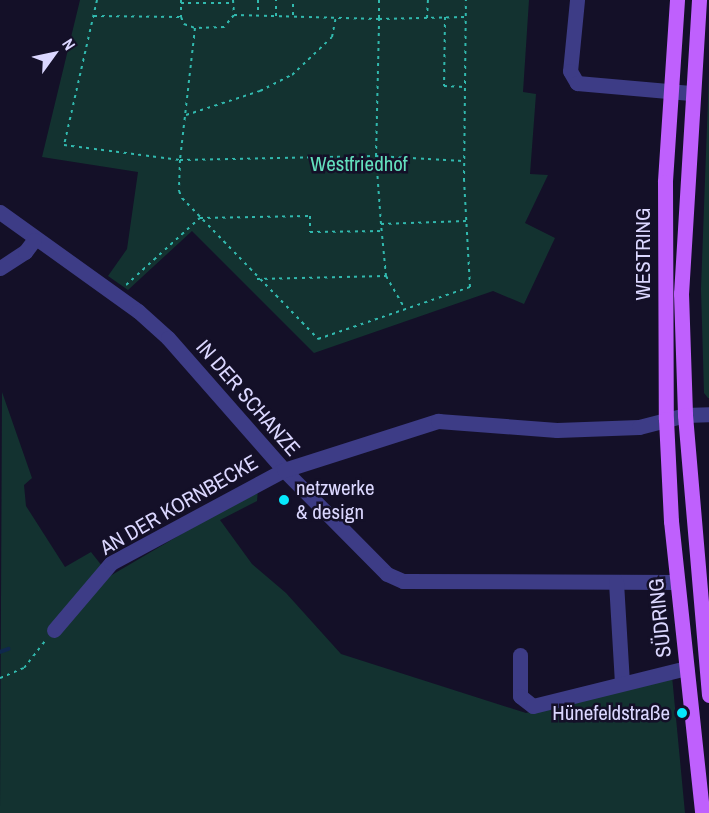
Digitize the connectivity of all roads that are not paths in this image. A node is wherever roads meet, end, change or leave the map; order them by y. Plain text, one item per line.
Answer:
1 (577, 0) edge
2 (677, 0) edge
3 (699, 0) edge
4 (671, 90) junction
5 (692, 93) junction
6 (0, 212) edge
7 (34, 240) junction
8 (0, 268) edge
9 (709, 414) edge
10 (685, 415) junction
11 (666, 419) junction
12 (284, 471) junction
13 (616, 582) junction
14 (677, 582) junction
15 (54, 630) road end
16 (520, 655) dead end
17 (686, 668) junction
18 (621, 683) junction
19 (709, 695) edge
20 (702, 813) edge

1 - 4 street
2 - 4 main road, WESTRING
3 - 5 main road, WESTRING
4 - 5 street
4 - 11 main road, WESTRING
5 - 10 main road, WESTRING
6 - 7 street, IN DER SCHANZE
7 - 8 street
7 - 12 street, IN DER SCHANZE
9 - 10 street
10 - 11 street
10 - 19 main road, SÜDRING
11 - 12 street, AN DER KORNBECKE
11 - 14 main road, SÜDRING
12 - 13 street, IN DER SCHANZE
12 - 15 street, AN DER KORNBECKE
13 - 14 street, IN DER SCHANZE
13 - 18 street
14 - 17 main road, SÜDRING
16 - 18 street
17 - 18 street
17 - 20 main road, SÜDRING

